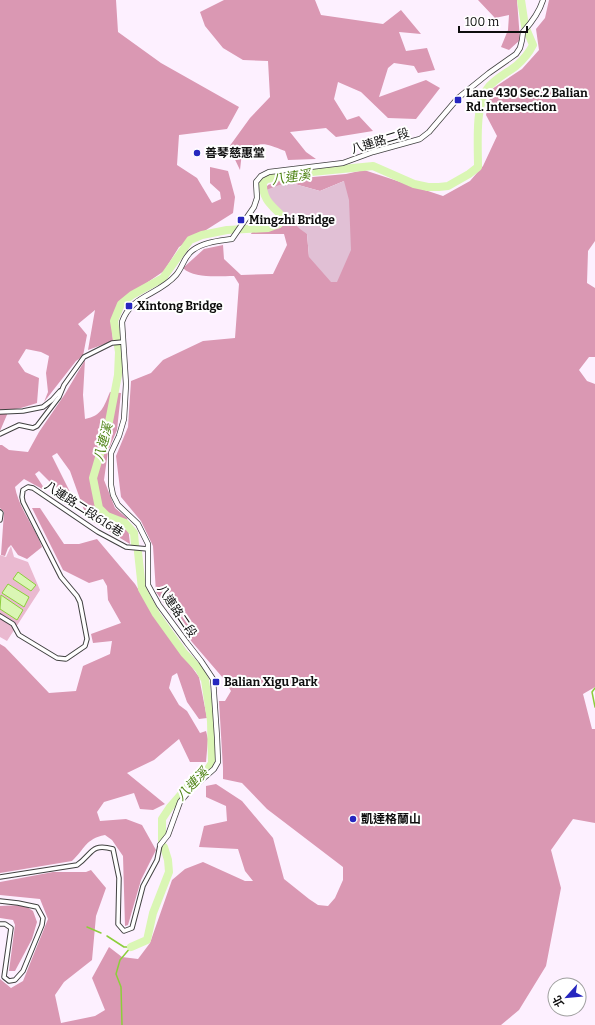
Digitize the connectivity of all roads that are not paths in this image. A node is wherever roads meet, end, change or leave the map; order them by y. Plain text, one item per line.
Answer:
1 (543, 0) edge
2 (122, 342) junction
3 (64, 387) junction
4 (0, 412) edge
5 (0, 434) edge
6 (0, 512) edge
7 (0, 520) edge
8 (148, 549) junction
9 (0, 616) edge
10 (160, 845) joint
11 (0, 877) edge
12 (0, 901) edge
13 (0, 924) edge

1 - 2 street, 八連路二段
2 - 3 street
2 - 8 street, 八連路二段
3 - 4 street
3 - 5 street
6 - 7 street
8 - 9 street, 八連路二段616巷
8 - 10 street, 八連路二段
10 - 11 street, 八連路二段
12 - 13 street

